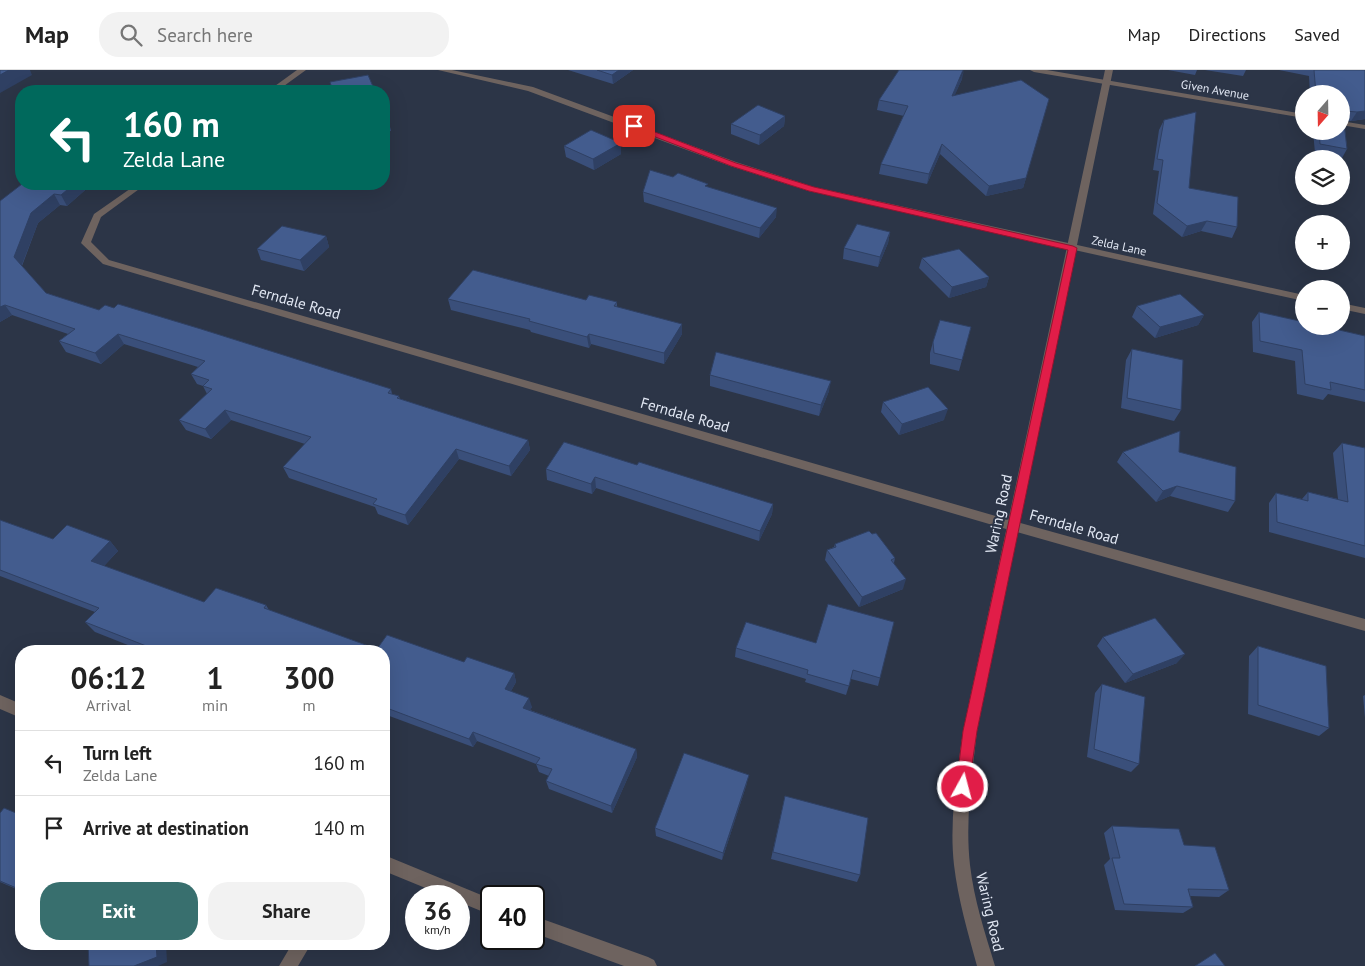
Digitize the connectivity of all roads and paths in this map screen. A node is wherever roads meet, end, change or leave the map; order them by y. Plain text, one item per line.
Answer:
1 (302, 70) edge
2 (442, 70) edge
3 (1034, 70) edge
4 (1109, 70) edge
5 (1106, 83) junction
6 (281, 85) edge
7 (1295, 114) edge
8 (1350, 124) edge
9 (1365, 127) edge
10 (134, 190) edge
11 (1073, 248) junction
12 (1295, 296) edge
13 (1350, 308) edge
14 (1365, 311) edge
15 (1013, 526) junction
16 (1365, 625) edge
17 (0, 702) edge
18 (15, 708) edge
19 (390, 866) edge
20 (480, 903) edge
21 (545, 928) edge
22 (298, 950) edge
23 (288, 966) edge
24 (648, 966) edge
25 (986, 966) edge

1 - 6 street
2 - 11 street, Zelda Lane
3 - 5 street, Given Avenue
4 - 5 street, Waring Road
5 - 7 street, Given Avenue
5 - 11 street, Waring Road
8 - 9 street
10 - 15 street, Ferndale Road
11 - 12 street, Zelda Lane
11 - 15 street, Waring Road
13 - 14 street
15 - 16 street, Ferndale Road
15 - 25 street, Waring Road
17 - 18 street
19 - 20 street
21 - 24 street
22 - 23 street

